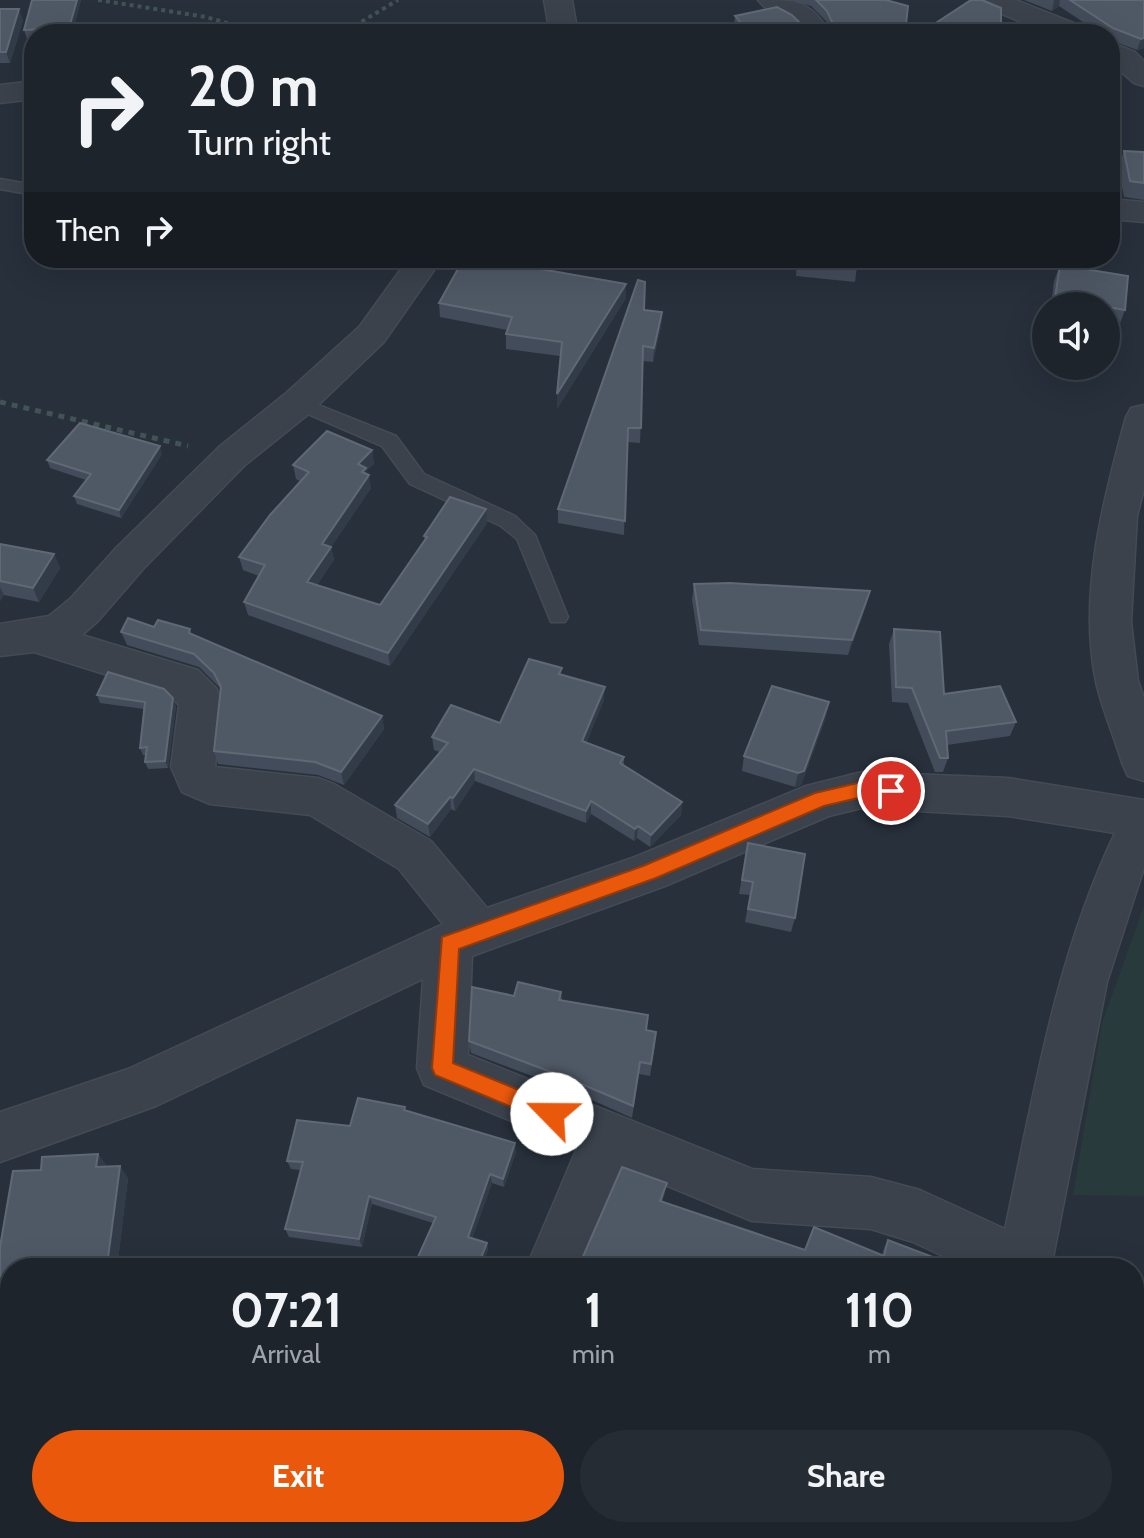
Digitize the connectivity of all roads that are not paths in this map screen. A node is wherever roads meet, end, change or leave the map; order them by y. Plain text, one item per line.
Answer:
1 (558, 0) edge
2 (772, 0) edge
3 (992, 0) edge
4 (562, 24) edge
5 (811, 24) edge
6 (1051, 24) edge
7 (1120, 56) edge
8 (1144, 77) edge
9 (24, 91) edge
10 (0, 94) edge
11 (0, 184) edge
12 (24, 188) edge
13 (1120, 210) edge
14 (1144, 212) edge
15 (419, 268) edge
16 (298, 403) junction
17 (1144, 417) edge
18 (558, 617) dead end
19 (17, 638) edge
20 (1144, 763) edge
21 (1144, 819) edge
22 (464, 938) junction
23 (0, 1137) edge
24 (608, 1137) junction
25 (557, 1258) edge
26 (1005, 1258) edge
27 (1026, 1258) edge

1 - 4 street
2 - 5 street
3 - 6 street
7 - 8 street
9 - 10 street
11 - 12 lane
13 - 14 street
15 - 16 street
16 - 18 lane
16 - 19 street
17 - 20 street
19 - 22 street
21 - 22 street
21 - 27 street
22 - 23 street
22 - 24 street
24 - 25 street
24 - 26 street

